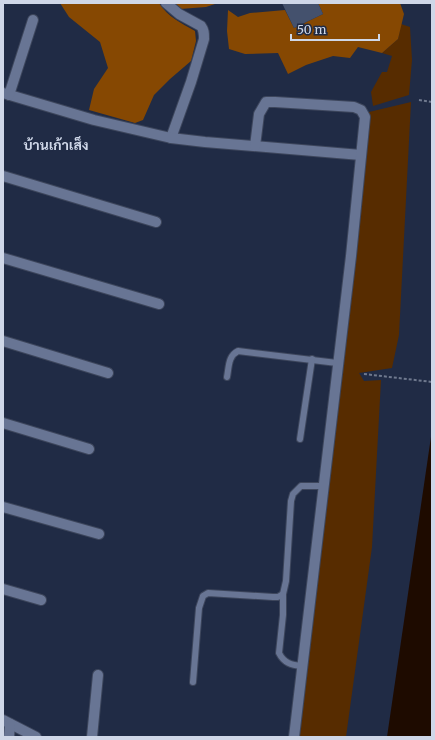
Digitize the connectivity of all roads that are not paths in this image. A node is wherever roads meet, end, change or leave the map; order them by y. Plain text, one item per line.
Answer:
1 (166, 3) edge
2 (33, 20) dead end
3 (6, 94) edge
4 (172, 138) junction
5 (255, 146) junction
6 (361, 154) junction
7 (3, 176) edge
8 (156, 222) dead end
9 (3, 258) edge
10 (159, 304) dead end
11 (3, 341) edge
12 (312, 359) junction
13 (337, 363) junction
14 (108, 373) dead end
15 (227, 377) dead end
16 (3, 423) edge
17 (300, 438) dead end
18 (89, 450) dead end
19 (323, 486) junction
20 (3, 507) edge
21 (99, 534) dead end
22 (3, 589) edge
23 (283, 594) junction
24 (41, 600) dead end
25 (302, 666) junction
26 (98, 675) dead end
27 (193, 682) dead end
28 (7, 722) edge
29 (8, 737) edge
30 (36, 737) edge
31 (92, 737) edge
32 (294, 737) edge

1 - 4 street
2 - 3 street
3 - 4 street
4 - 5 street
5 - 6 street
5 - 6 street
6 - 13 street
7 - 8 street
9 - 10 street
11 - 14 street
12 - 13 lane
12 - 15 lane
12 - 17 lane
13 - 19 street
16 - 18 street
19 - 23 lane
19 - 25 street
20 - 21 street
22 - 24 street
23 - 25 lane
23 - 27 lane
25 - 32 street
26 - 31 street
28 - 29 street
28 - 30 street

